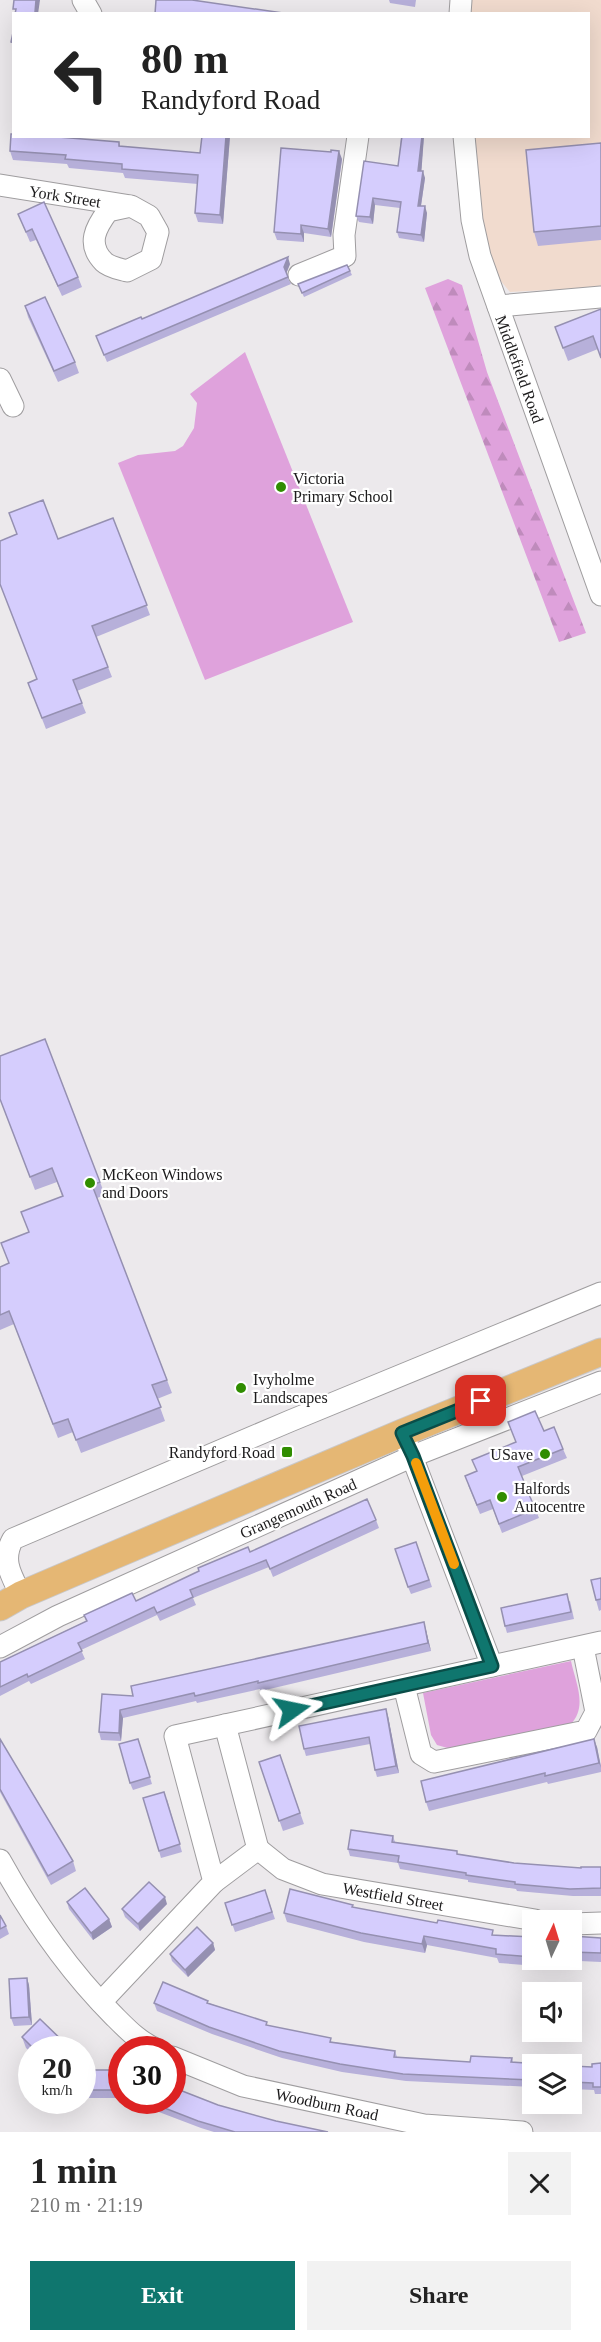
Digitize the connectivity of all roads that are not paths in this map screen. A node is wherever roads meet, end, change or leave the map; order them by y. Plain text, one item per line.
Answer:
1 (358, 138) edge
2 (464, 138) edge
3 (0, 185) edge
4 (131, 206) dead end
5 (298, 275) dead end
6 (601, 297) edge
7 (498, 306) junction
8 (0, 379) edge
9 (13, 406) dead end
10 (601, 595) edge
11 (601, 1293) edge
12 (601, 1352) edge
13 (543, 1376) junction
14 (601, 1382) edge
15 (554, 1401) junction
16 (408, 1445) junction
17 (10, 1601) edge
18 (592, 1645) edge
19 (0, 1647) edge
20 (492, 1666) junction
21 (404, 1686) junction
22 (225, 1725) junction
23 (258, 1849) junction
24 (0, 1860) edge
25 (214, 1882) junction
26 (522, 1918) edge
27 (601, 1923) edge
28 (582, 1924) edge
29 (101, 2002) junction
30 (134, 2036) edge
31 (186, 2063) edge
32 (522, 2132) edge

1 - 5 street
2 - 7 street, Middlefield Road
3 - 4 street, York Street
6 - 7 street
7 - 10 street, Middlefield Road
8 - 9 street
11 - 17 street
12 - 13 main road, Grangemouth Road
13 - 15 street
13 - 16 main road, Grangemouth Road
14 - 15 street, Grangemouth Road
15 - 16 street, Grangemouth Road
16 - 17 main road, Grangemouth Road
16 - 19 street, Grangemouth Road
16 - 20 street
18 - 20 street
18 - 21 street
20 - 21 street
21 - 22 street
22 - 23 street
22 - 25 street
23 - 25 street
23 - 26 street, Westfield Street
24 - 29 street
25 - 29 street
27 - 28 street
29 - 30 street
31 - 32 street, Woodburn Road

